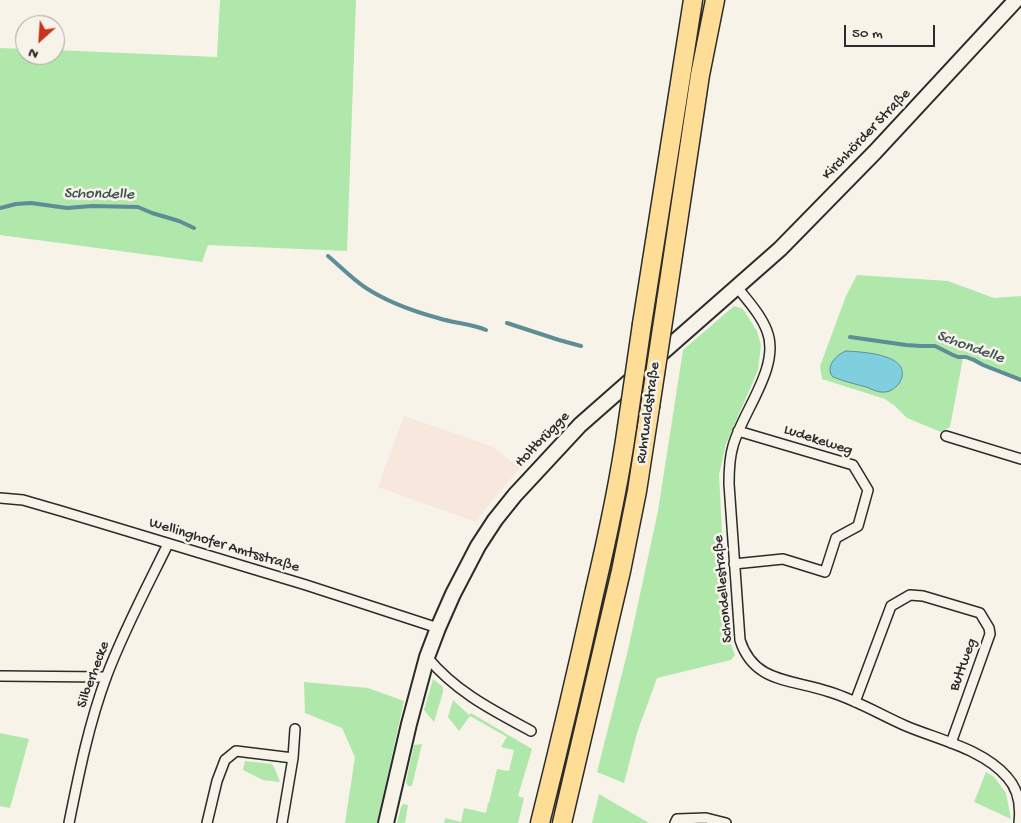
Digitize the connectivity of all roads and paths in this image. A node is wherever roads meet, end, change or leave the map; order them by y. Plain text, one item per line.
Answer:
1 (693, 0) edge
2 (715, 0) edge
3 (1016, 0) edge
4 (737, 287) junction
5 (738, 431) junction
6 (946, 436) dead end
7 (1021, 459) edge
8 (0, 498) edge
9 (168, 544) junction
10 (734, 564) junction
11 (438, 628) junction
12 (427, 657) junction
13 (0, 676) edge
14 (106, 677) junction
15 (855, 702) junction
16 (295, 729) dead end
17 (531, 731) dead end
18 (951, 743) junction
19 (293, 758) junction
20 (1018, 789) edge
21 (69, 823) edge
22 (207, 823) edge
23 (282, 823) edge
24 (386, 823) edge
25 (540, 823) edge
26 (562, 823) edge
27 (675, 823) edge
28 (726, 823) edge
29 (1019, 823) edge

1 - 25 highway, Ruhrwaldstraße, bridge
2 - 26 highway, Ruhrwaldstraße, bridge
3 - 4 main road, Kirchhörder Straße
4 - 5 street, Schondellestraße
4 - 11 main road, Holtbrügge
5 - 10 street, Schondellestraße
5 - 10 street, Ludekeweg
6 - 7 street
8 - 9 street, Wellinghofer Amtsstraße
9 - 11 street, Wellinghofer Amtsstraße
9 - 14 street, Silberhecke
10 - 15 street, Schondellestraße
11 - 12 main road, Holtbrügge
12 - 17 street
12 - 24 main road, Holtbrügge
13 - 14 street
14 - 21 street, Silberhecke
15 - 18 street, Schondellestraße
15 - 18 street, Buttweg
16 - 19 street
18 - 20 street, Schondellestraße
19 - 22 street
19 - 23 street
20 - 29 street, Schondellestraße
27 - 28 street

